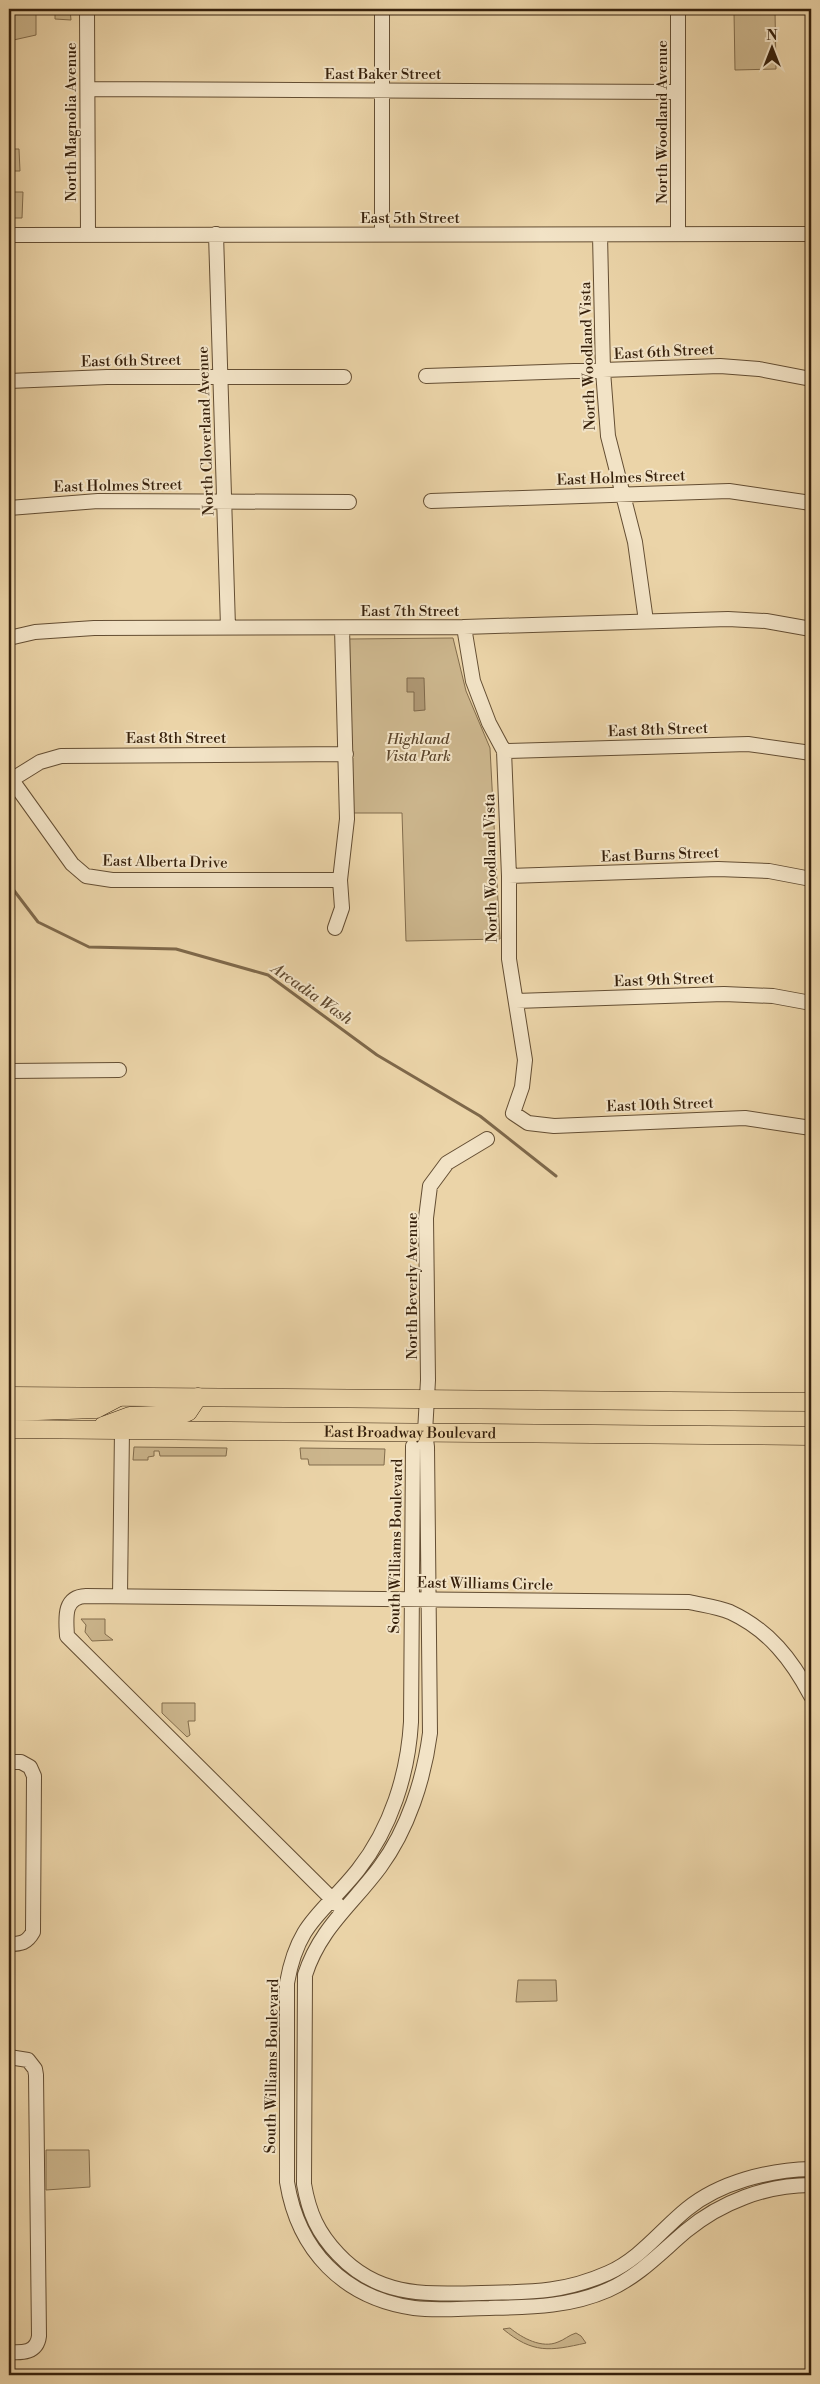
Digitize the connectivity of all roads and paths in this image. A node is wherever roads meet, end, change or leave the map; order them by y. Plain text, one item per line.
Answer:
1 (87, 9) edge
2 (382, 9) edge
3 (678, 9) edge
4 (88, 89) junction
5 (382, 90) junction
6 (678, 92) junction
7 (216, 234) junction
8 (382, 234) junction
9 (678, 234) junction
10 (811, 234) edge
11 (9, 235) edge
12 (88, 235) junction
13 (600, 235) junction
14 (603, 371) junction
15 (426, 376) dead end
16 (220, 377) junction
17 (344, 377) dead end
18 (811, 379) edge
19 (9, 381) edge
20 (622, 493) junction
21 (431, 501) dead end
22 (225, 502) junction
23 (349, 502) dead end
24 (811, 503) edge
25 (9, 508) edge
26 (646, 620) junction
27 (228, 627) junction
28 (464, 627) junction
29 (342, 628) junction
30 (811, 629) edge
31 (9, 638) edge
32 (504, 751) junction
33 (811, 753) edge
34 (346, 754) junction
35 (10, 778) edge
36 (509, 876) junction
37 (811, 879) edge
38 (340, 880) junction
39 (335, 928) dead end
40 (516, 1001) junction
41 (811, 1003) edge
42 (119, 1070) dead end
43 (9, 1071) edge
44 (513, 1113) joint
45 (811, 1128) edge
46 (487, 1140) dead end
47 (9, 1396) edge
48 (120, 1397) junction
49 (198, 1397) junction
50 (427, 1398) junction
51 (811, 1402) edge
52 (9, 1412) edge
53 (9, 1429) edge
54 (93, 1430) junction
55 (122, 1430) junction
56 (425, 1432) junction
57 (811, 1436) edge
58 (120, 1596) junction
59 (412, 1600) junction
60 (429, 1600) junction
61 (811, 1696) edge
62 (9, 1762) edge
63 (332, 1899) junction
64 (344, 1910) junction
65 (9, 1944) edge
66 (9, 2057) edge
67 (811, 2169) edge
68 (811, 2185) edge
69 (9, 2352) edge

1 - 4 street, North Magnolia Avenue
2 - 5 street
3 - 6 street, North Woodland Avenue
4 - 5 street, East Baker Street
4 - 12 street, North Magnolia Avenue
5 - 6 street, East Baker Street
5 - 8 street
6 - 9 street, North Woodland Avenue
7 - 8 street, East 5th Street
7 - 12 street, East 5th Street
7 - 16 street, North Cloverland Avenue
8 - 13 street, East 5th Street
9 - 10 street, East 5th Street
9 - 13 street, East 5th Street
11 - 12 street, East 5th Street
13 - 14 street, North Woodland Vista
14 - 15 street, East 6th Street
14 - 18 street, East 6th Street
14 - 20 street, North Woodland Vista
16 - 17 street, East 6th Street
16 - 19 street, East 6th Street
16 - 22 street, North Cloverland Avenue
20 - 21 street, East Holmes Street
20 - 24 street, East Holmes Street
20 - 26 street, North Woodland Vista
22 - 23 street, East Holmes Street
22 - 25 street, East Holmes Street
22 - 27 street, North Cloverland Avenue
26 - 28 street, East 7th Street
26 - 30 street, East 7th Street
27 - 29 street, East 7th Street
27 - 31 street, East 7th Street
28 - 29 street, East 7th Street
28 - 32 street, North Woodland Vista
29 - 34 street
32 - 33 street, East 8th Street
32 - 36 street, North Woodland Vista
34 - 35 street, East 8th Street
34 - 38 street
35 - 38 street, East Alberta Drive
36 - 37 street, East Burns Street
36 - 40 street, North Woodland Vista
38 - 39 street
40 - 41 street, East 9th Street
40 - 44 street, North Woodland Vista
42 - 43 street
44 - 45 street, East 10th Street
46 - 50 street, North Beverly Avenue
47 - 48 main road
48 - 49 main road
48 - 52 main road
49 - 50 main road
49 - 54 main road
50 - 51 main road
50 - 56 street, North Beverly Avenue
53 - 54 main road, East Broadway Boulevard
54 - 55 main road, East Broadway Boulevard
55 - 56 main road, East Broadway Boulevard
55 - 58 street
56 - 57 main road, East Broadway Boulevard
56 - 59 street, South Williams Boulevard
56 - 60 street, South Williams Boulevard
58 - 59 street, East Williams Circle
58 - 63 street, East Williams Circle
59 - 60 street, East Williams Circle
59 - 63 street, South Williams Boulevard
60 - 61 street, East Williams Circle
60 - 64 street, South Williams Boulevard
62 - 65 street
63 - 64 street, East Williams Circle
63 - 68 street, South Williams Boulevard
64 - 67 street, South Williams Boulevard
66 - 69 street

